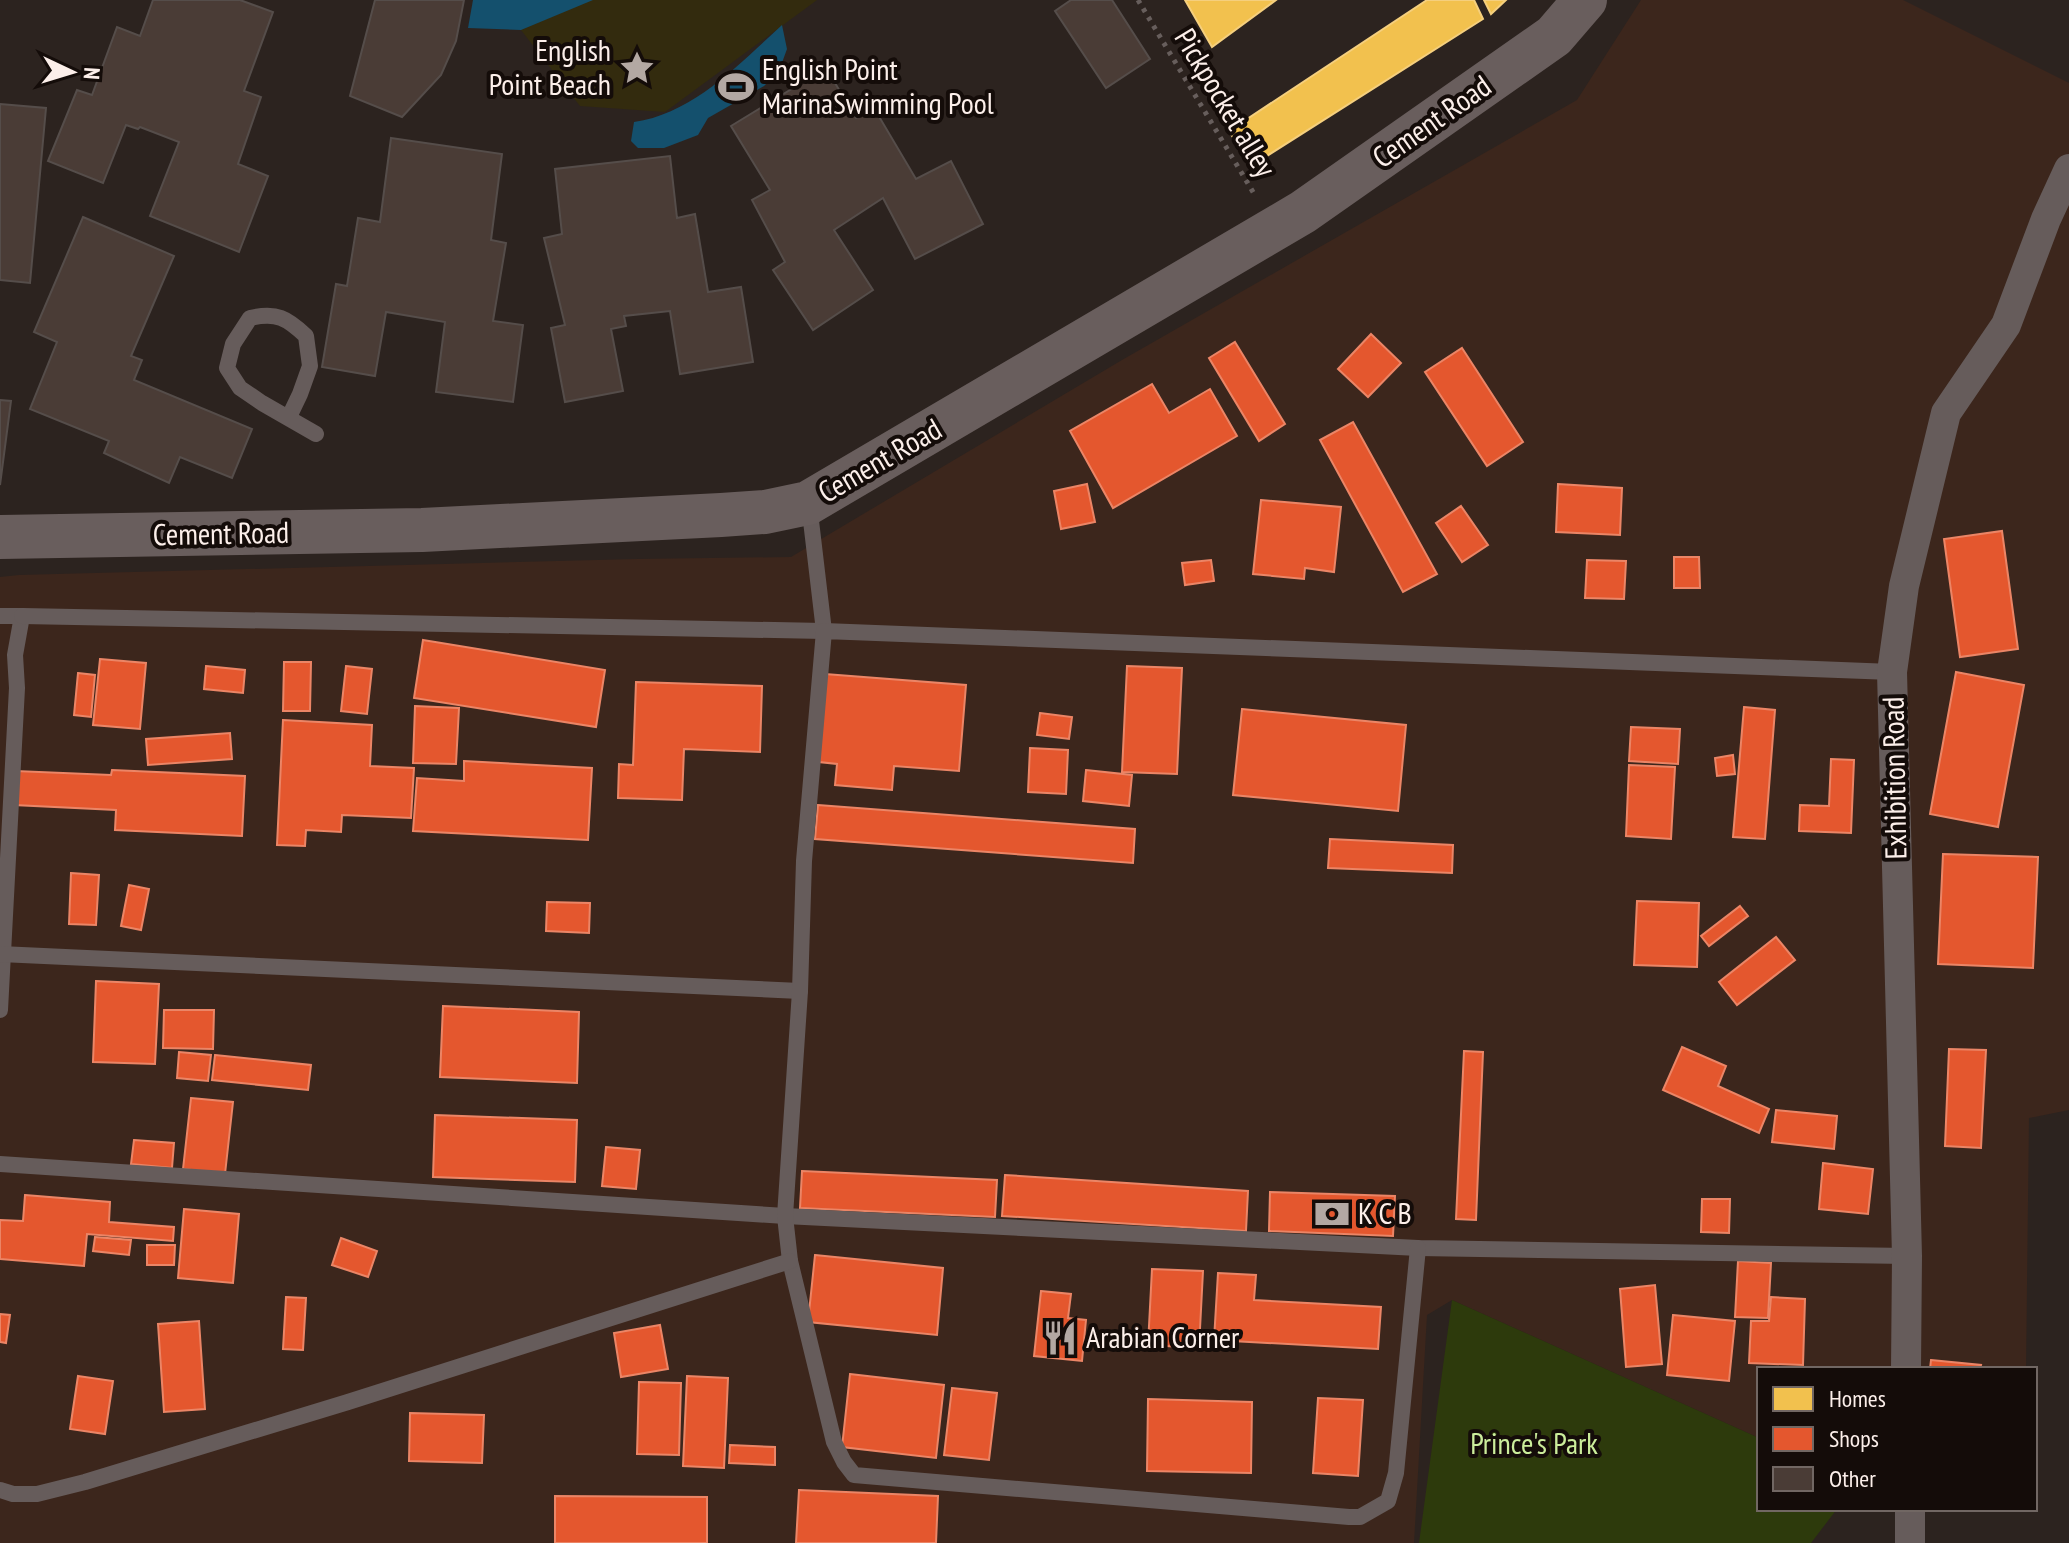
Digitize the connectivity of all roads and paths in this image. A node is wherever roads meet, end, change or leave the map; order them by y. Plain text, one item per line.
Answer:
1 (1138, 0) edge
2 (1585, 0) edge
3 (2069, 169) edge
4 (1275, 229) junction
5 (289, 417) junction
6 (316, 434) dead end
7 (808, 503) junction
8 (0, 537) edge
9 (0, 616) edge
10 (22, 616) junction
11 (824, 631) junction
12 (1892, 672) junction
13 (2, 954) edge
14 (800, 991) junction
15 (0, 1010) edge
16 (0, 1164) edge
17 (785, 1216) junction
18 (1418, 1248) junction
19 (1907, 1256) junction
20 (790, 1261) junction
21 (1906, 1367) edge
22 (0, 1490) edge
23 (1910, 1511) edge
24 (1910, 1543) edge

1 - 4 path, Pickpocket alley
2 - 4 main road, Cement Road
3 - 12 street, Exhibition Road
4 - 7 main road, Cement Road
5 - 5 lane
5 - 6 lane
7 - 8 main road, Cement Road
7 - 11 lane
9 - 10 lane
10 - 11 lane
10 - 13 lane
11 - 12 lane
11 - 14 lane
12 - 19 street, Exhibition Road
13 - 14 lane
13 - 15 lane
14 - 17 lane
16 - 17 lane
17 - 18 lane
17 - 20 lane
18 - 19 lane
18 - 20 lane
19 - 21 street, Exhibition Road
20 - 22 lane
23 - 24 street

